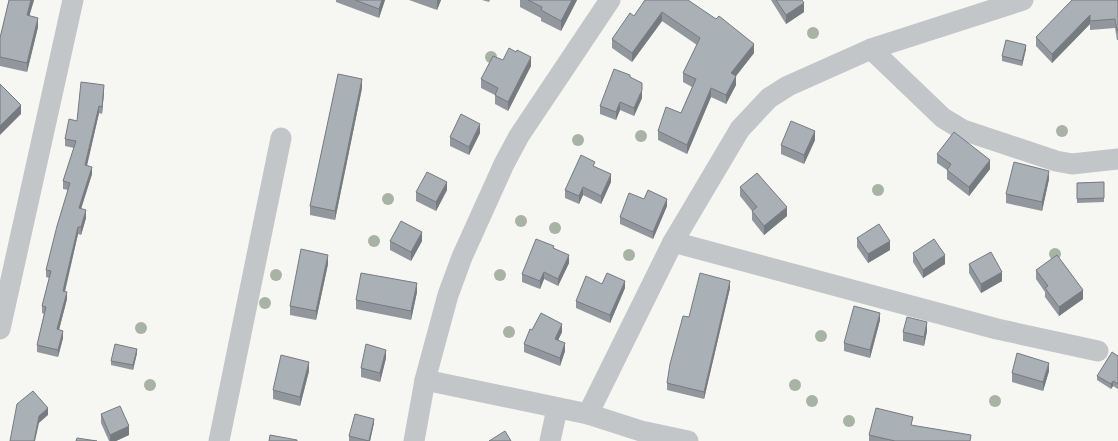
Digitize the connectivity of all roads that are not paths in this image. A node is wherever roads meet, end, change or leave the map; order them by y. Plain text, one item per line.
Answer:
1 (73, 0) edge
2 (610, 0) edge
3 (1022, 0) edge
4 (871, 49) junction
5 (281, 138) dead end
6 (1118, 159) edge
7 (673, 242) junction
8 (0, 329) edge
9 (1098, 351) dead end
10 (425, 380) junction
11 (557, 409) junction
12 (588, 414) junction
13 (219, 441) edge
14 (414, 441) edge
15 (550, 441) edge
16 (688, 441) edge

1 - 8 street
2 - 10 street
3 - 4 street
4 - 6 street
4 - 7 street
5 - 13 street
7 - 9 street
7 - 12 street
10 - 11 street
10 - 14 street
11 - 12 street
11 - 15 street
12 - 16 street

